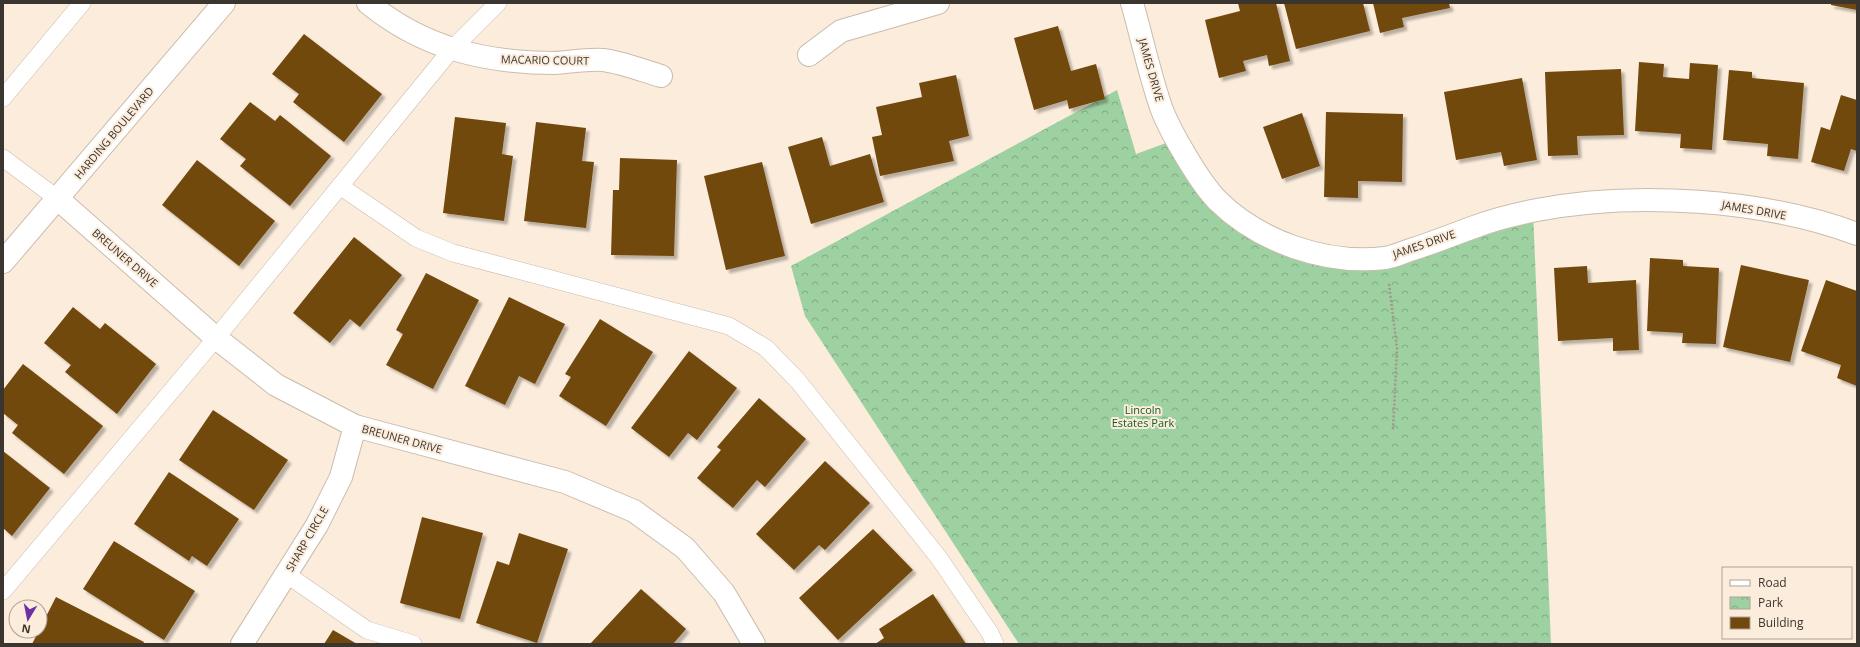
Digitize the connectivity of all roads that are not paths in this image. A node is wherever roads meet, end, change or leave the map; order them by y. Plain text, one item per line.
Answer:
1 (82, 3) edge
2 (224, 3) edge
3 (368, 3) edge
4 (498, 3) edge
5 (938, 3) edge
6 (1132, 3) edge
7 (451, 50) junction
8 (809, 55) dead end
9 (662, 76) dead end
10 (3, 98) edge
11 (3, 158) edge
12 (340, 186) junction
13 (58, 199) junction
14 (1857, 234) edge
15 (3, 262) edge
16 (216, 338) junction
17 (355, 426) junction
18 (286, 574) junction
19 (3, 591) edge
20 (242, 644) edge
21 (413, 644) edge
22 (754, 644) edge
23 (995, 644) edge

1 - 10 lane
2 - 13 street, HARDING BOULEVARD
3 - 7 street, MACARIO COURT
4 - 7 lane
5 - 8 street
6 - 14 street, JAMES DRIVE
7 - 9 street, MACARIO COURT
7 - 12 lane
11 - 13 lane
12 - 16 lane
12 - 23 lane
13 - 15 street, HARDING BOULEVARD
13 - 16 street, BREUNER DRIVE
16 - 17 street, BREUNER DRIVE
16 - 19 lane
17 - 18 street, SHARP CIRCLE
17 - 22 street, BREUNER DRIVE
18 - 20 street, SHARP CIRCLE
18 - 21 lane

